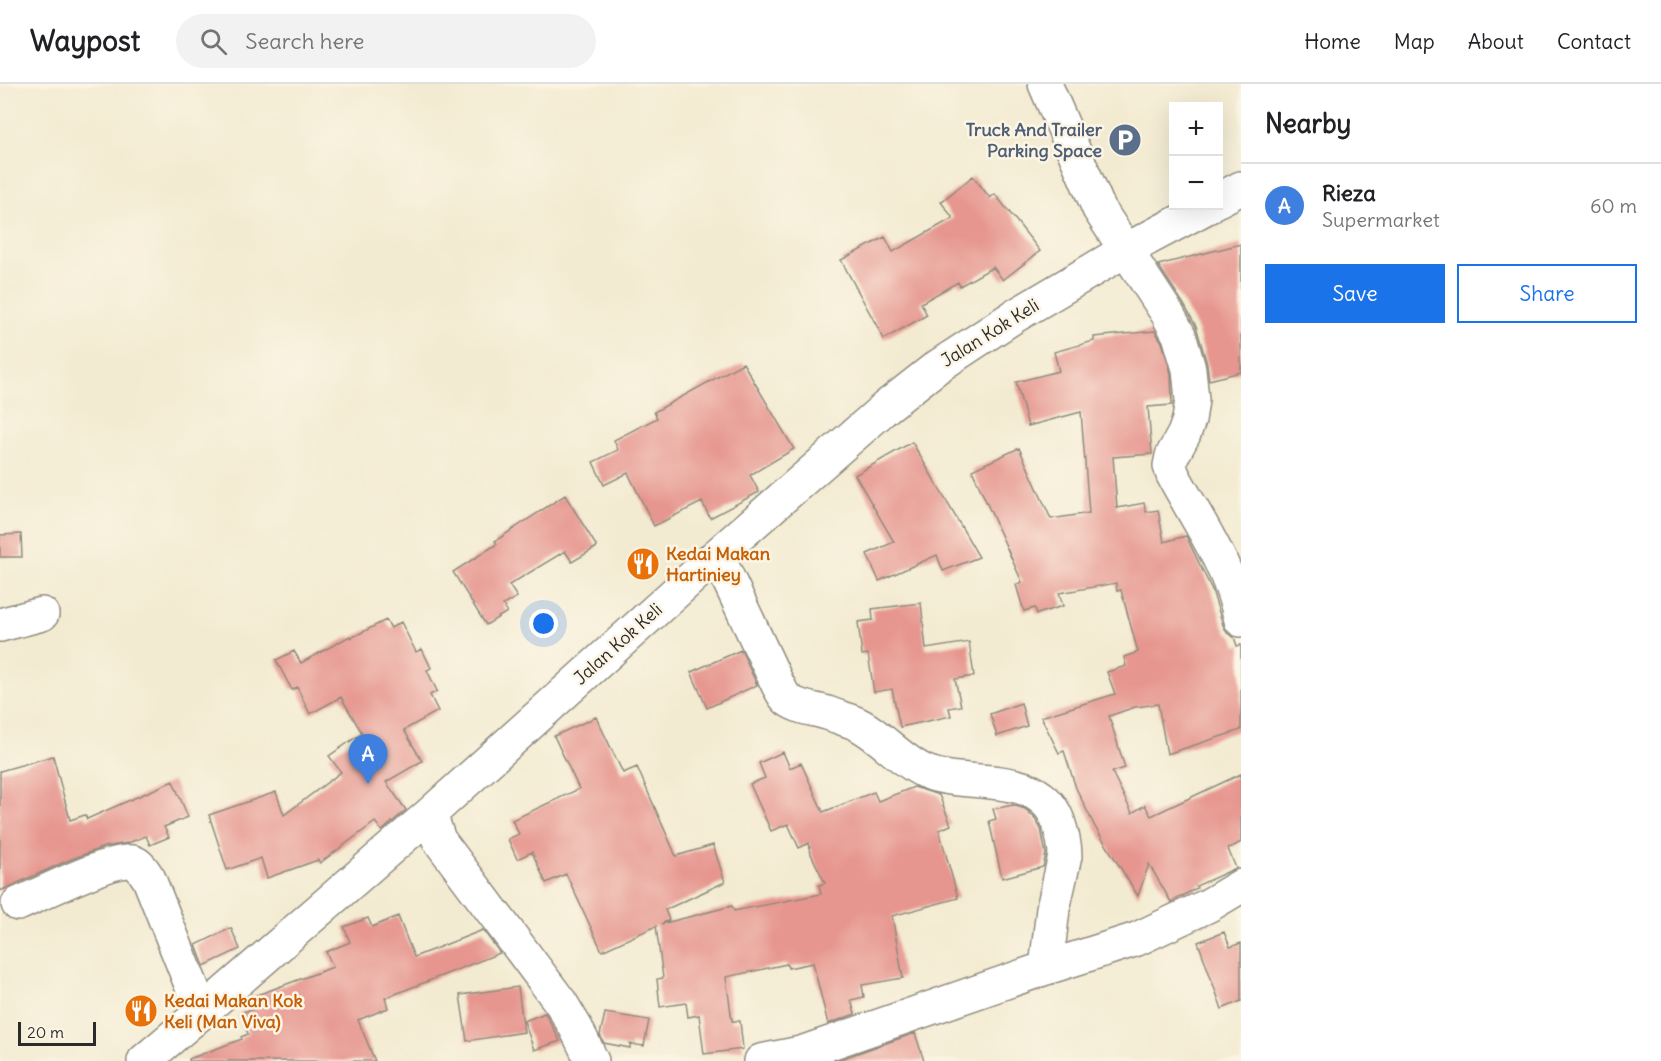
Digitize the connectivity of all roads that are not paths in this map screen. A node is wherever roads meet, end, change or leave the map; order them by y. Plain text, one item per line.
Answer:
1 (1045, 84) edge
2 (1241, 188) edge
3 (1223, 197) edge
4 (1201, 210) edge
5 (1126, 250) junction
6 (717, 555) junction
7 (42, 614) dead end
8 (1241, 620) edge
9 (0, 625) edge
10 (430, 814) junction
11 (1240, 888) edge
12 (18, 904) dead end
13 (1046, 968) junction
14 (202, 1012) junction
15 (144, 1061) edge
16 (592, 1061) edge
17 (761, 1061) edge

1 - 5 street
2 - 3 street
4 - 5 street, Jalan Kok Keli
5 - 6 street, Jalan Kok Keli
5 - 8 street
6 - 10 street, Jalan Kok Keli
6 - 13 street
7 - 9 street
10 - 14 street, Jalan Kok Keli
10 - 16 street
11 - 13 street
12 - 14 street
13 - 17 street
14 - 15 street, Jalan Kok Keli

